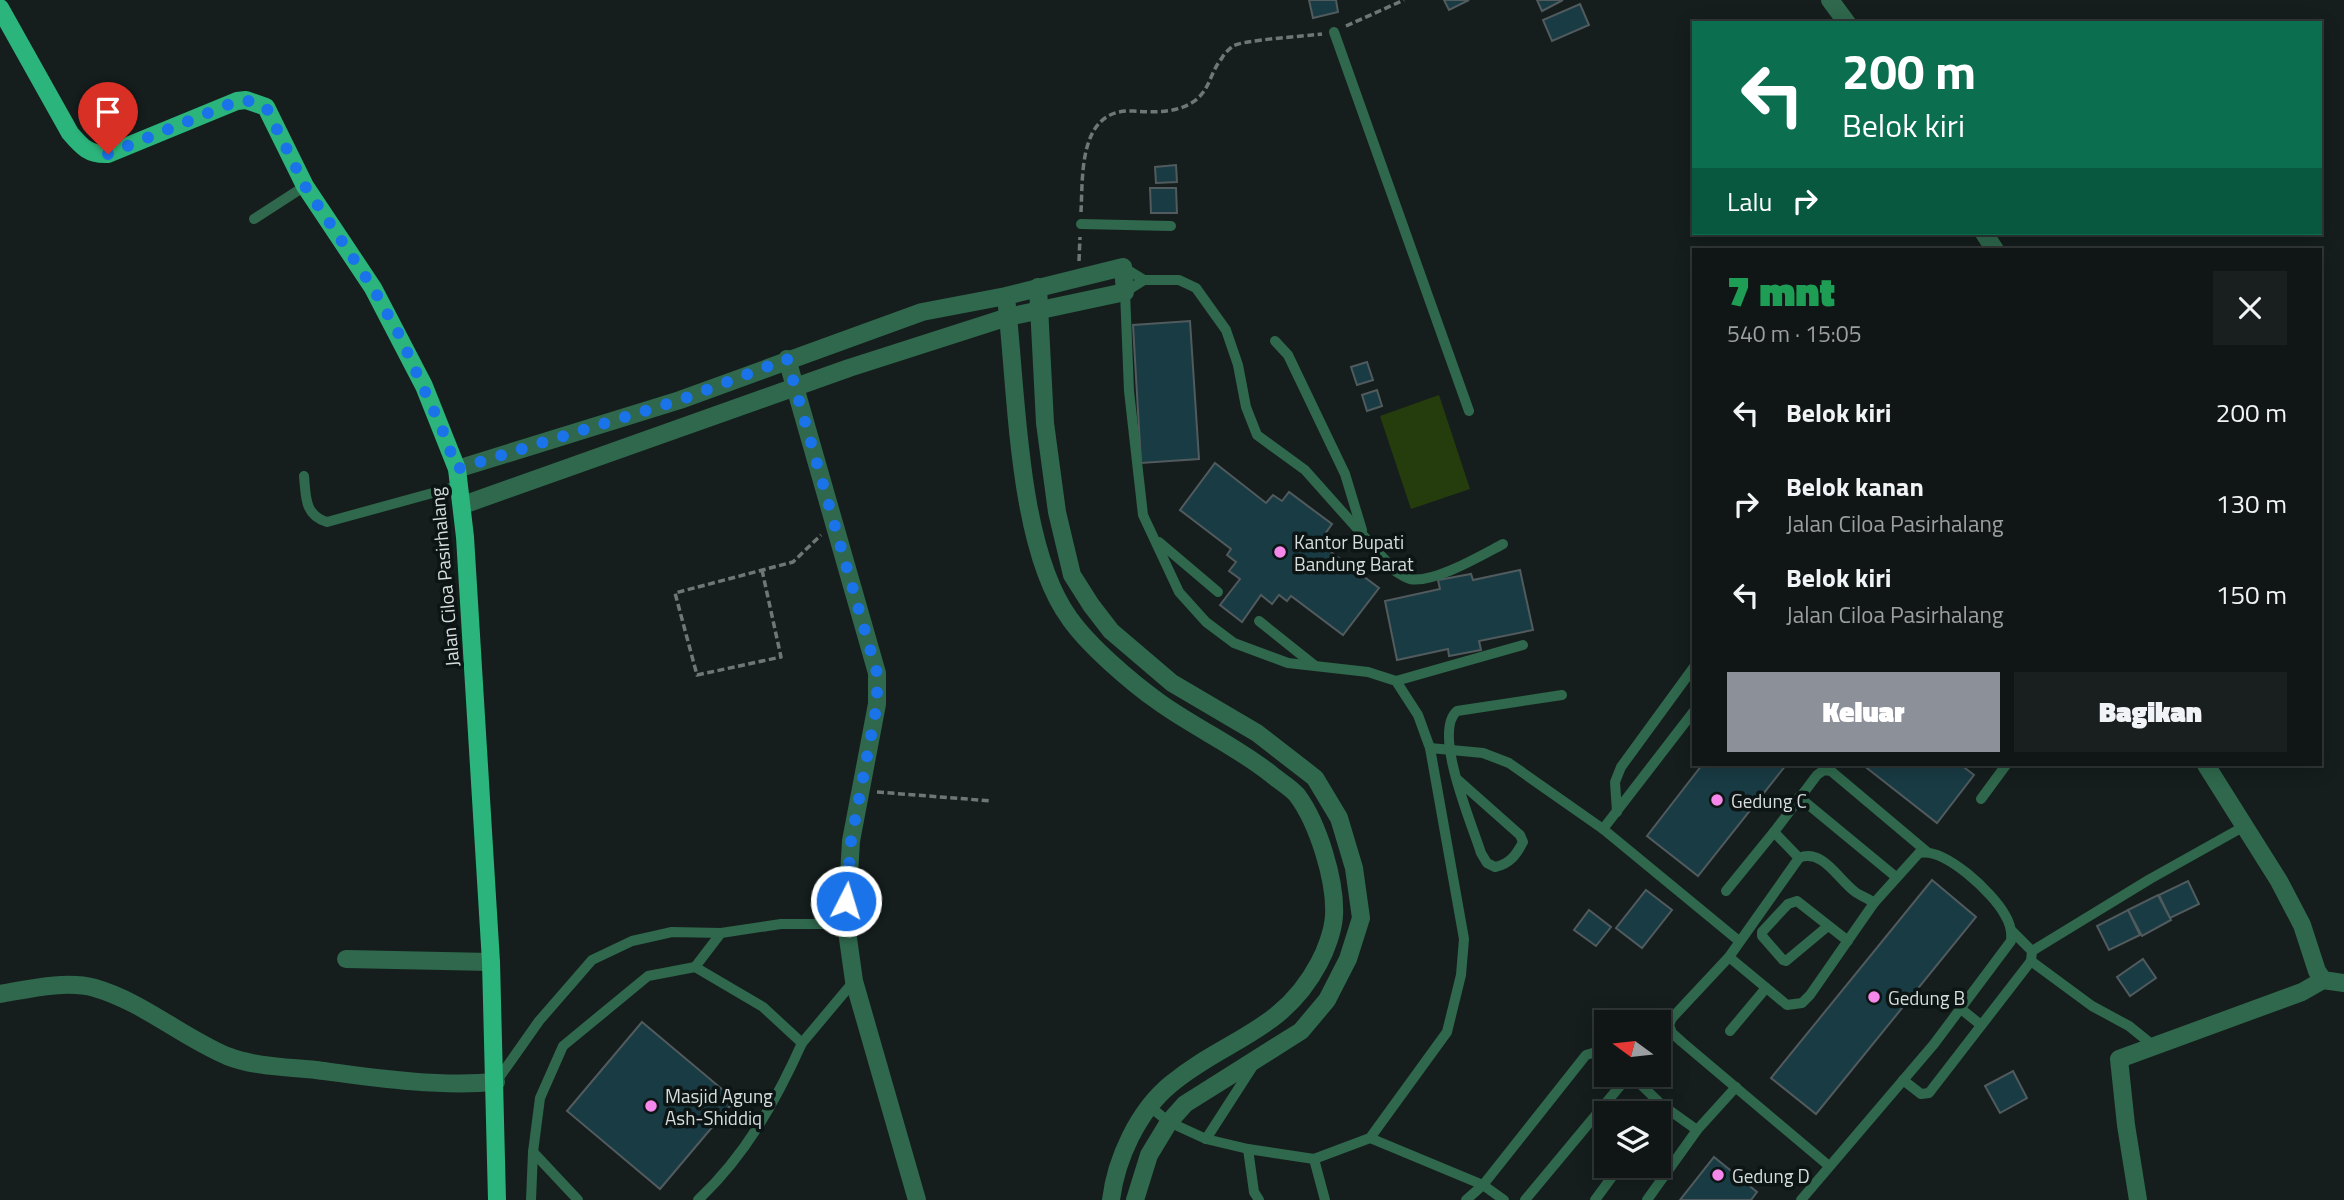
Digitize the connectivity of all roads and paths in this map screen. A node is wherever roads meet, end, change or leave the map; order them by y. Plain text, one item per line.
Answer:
1 (1404, 0) edge
2 (1830, 0) edge
3 (0, 8) edge
4 (1846, 21) edge
5 (1334, 32) junction
6 (305, 186) junction
7 (254, 219) dead end
8 (1080, 224) junction
9 (1171, 226) dead end
10 (1123, 267) junction
11 (1079, 277) junction
12 (1144, 280) junction
13 (1038, 287) junction
14 (1125, 292) junction
15 (1006, 296) junction
16 (1039, 312) junction
17 (1008, 317) junction
18 (1275, 341) dead end
19 (787, 359) junction
20 (794, 387) junction
21 (1469, 411) dead end
22 (304, 475) dead end
23 (457, 478) junction
24 (463, 505) junction
25 (834, 523) junction
26 (1364, 536) junction
27 (1154, 538) junction
28 (1503, 544) dead end
29 (762, 570) junction
30 (1218, 592) dead end
31 (1259, 621) dead end
32 (1523, 645) dead end
33 (1317, 666) junction
34 (1692, 670) edge
35 (1395, 681) junction
36 (1562, 695) dead end
37 (1692, 714) edge
38 (1430, 748) junction
39 (1448, 750) junction
40 (2005, 766) edge
41 (2207, 766) edge
42 (1458, 780) junction
43 (861, 791) junction
44 (1799, 797) junction
45 (1981, 799) dead end
46 (992, 801) dead end
47 (1617, 812) junction
48 (2243, 827) junction
49 (1603, 829) junction
50 (1774, 832) junction
51 (1926, 851) junction
52 (1798, 858) junction
53 (1896, 877) junction
54 (1726, 891) dead end
55 (1874, 903) junction
56 (846, 924) junction
57 (1828, 926) junction
58 (2012, 931) junction
59 (721, 933) junction
60 (1739, 941) junction
61 (1848, 942) junction
62 (2031, 956) junction
63 (1729, 957) junction
64 (346, 959) dead end
65 (491, 962) junction
66 (695, 967) junction
67 (2323, 979) junction
68 (854, 981) junction
69 (2344, 983) edge
70 (1766, 988) junction
71 (0, 994) edge
72 (1961, 1009) junction
73 (1981, 1025) junction
74 (1730, 1031) dead end
75 (802, 1043) junction
76 (2155, 1047) junction
77 (1594, 1053) edge
78 (1254, 1060) junction
79 (1903, 1080) junction
80 (496, 1082) junction
81 (1619, 1087) edge
82 (1641, 1087) edge
83 (1736, 1087) junction
84 (1652, 1101) edge
85 (1149, 1106) junction
86 (1671, 1116) edge
87 (1169, 1122) junction
88 (1697, 1130) junction
89 (1206, 1139) junction
90 (1370, 1139) junction
91 (1248, 1149) junction
92 (533, 1152) junction
93 (1314, 1159) junction
94 (1829, 1166) junction
95 (1611, 1178) edge
96 (1483, 1185) junction
97 (497, 1200) edge
98 (531, 1200) edge
99 (578, 1200) edge
100 (698, 1200) edge
101 (917, 1200) edge
102 (1111, 1200) edge
103 (1135, 1200) edge
104 (1259, 1200) edge
105 (1325, 1200) edge
106 (1466, 1200) edge
107 (1504, 1200) edge
108 (1525, 1200) edge
109 (1595, 1200) edge
110 (1647, 1200) edge
111 (1801, 1200) edge
112 (2138, 1200) edge

1 - 5 path
2 - 4 street
3 - 6 main road, Jalan Ciloa Pasirhalang
5 - 8 path
5 - 21 lane
6 - 7 lane
6 - 23 main road, Jalan Ciloa Pasirhalang
8 - 9 lane
8 - 11 path
10 - 11 street
10 - 12 lane
10 - 14 street
11 - 13 street
12 - 14 lane
12 - 26 lane
13 - 15 street
13 - 16 street
14 - 16 street
14 - 27 lane
15 - 17 street
15 - 19 street
16 - 17 street
16 - 78 street
17 - 20 street
17 - 85 street
18 - 26 lane
19 - 20 street
19 - 23 street
20 - 24 street
20 - 25 street
22 - 23 lane
23 - 24 main road, Jalan Ciloa Pasirhalang
24 - 65 main road, Jalan Ciloa Pasirhalang
25 - 29 path
25 - 43 street
26 - 28 lane
27 - 30 lane
27 - 33 lane
29 - 29 path
31 - 33 lane
32 - 35 lane
33 - 35 lane
34 - 47 lane
35 - 38 lane
36 - 39 lane
37 - 47 lane
38 - 39 lane
38 - 90 lane
39 - 42 lane
39 - 49 lane
40 - 45 lane
41 - 48 street
42 - 42 lane
43 - 46 path
43 - 56 street
44 - 50 lane
44 - 51 lane
44 - 53 lane
47 - 49 lane
48 - 62 lane
48 - 67 street
49 - 60 lane
50 - 52 lane
50 - 54 lane
51 - 53 lane
51 - 58 lane
52 - 55 lane
52 - 60 lane
53 - 55 lane
55 - 61 lane
56 - 59 lane
56 - 68 street
57 - 57 lane
57 - 61 lane
58 - 62 lane
58 - 72 lane
59 - 66 lane
59 - 80 lane
60 - 63 lane
61 - 70 lane
62 - 73 lane
62 - 76 lane
63 - 70 lane
63 - 83 lane
64 - 65 street
65 - 80 main road, Jalan Ciloa Pasirhalang
66 - 75 lane
66 - 92 lane
67 - 69 street
67 - 76 street
68 - 75 lane
68 - 101 street
70 - 74 lane
71 - 80 street
72 - 73 lane
72 - 79 lane
73 - 79 lane
75 - 100 lane
76 - 112 street
77 - 96 lane
78 - 87 street
78 - 89 lane
79 - 94 lane
80 - 97 main road, Jalan Ciloa Pasirhalang
81 - 108 lane
82 - 84 lane
83 - 88 lane
83 - 94 lane
85 - 87 lane
85 - 102 street
86 - 88 lane
87 - 89 lane
87 - 103 street
88 - 110 lane
89 - 91 lane
90 - 93 lane
90 - 96 lane
91 - 93 lane
91 - 104 lane
92 - 98 lane
92 - 99 lane
93 - 105 lane
94 - 111 lane
95 - 109 lane
96 - 106 lane
96 - 107 lane

